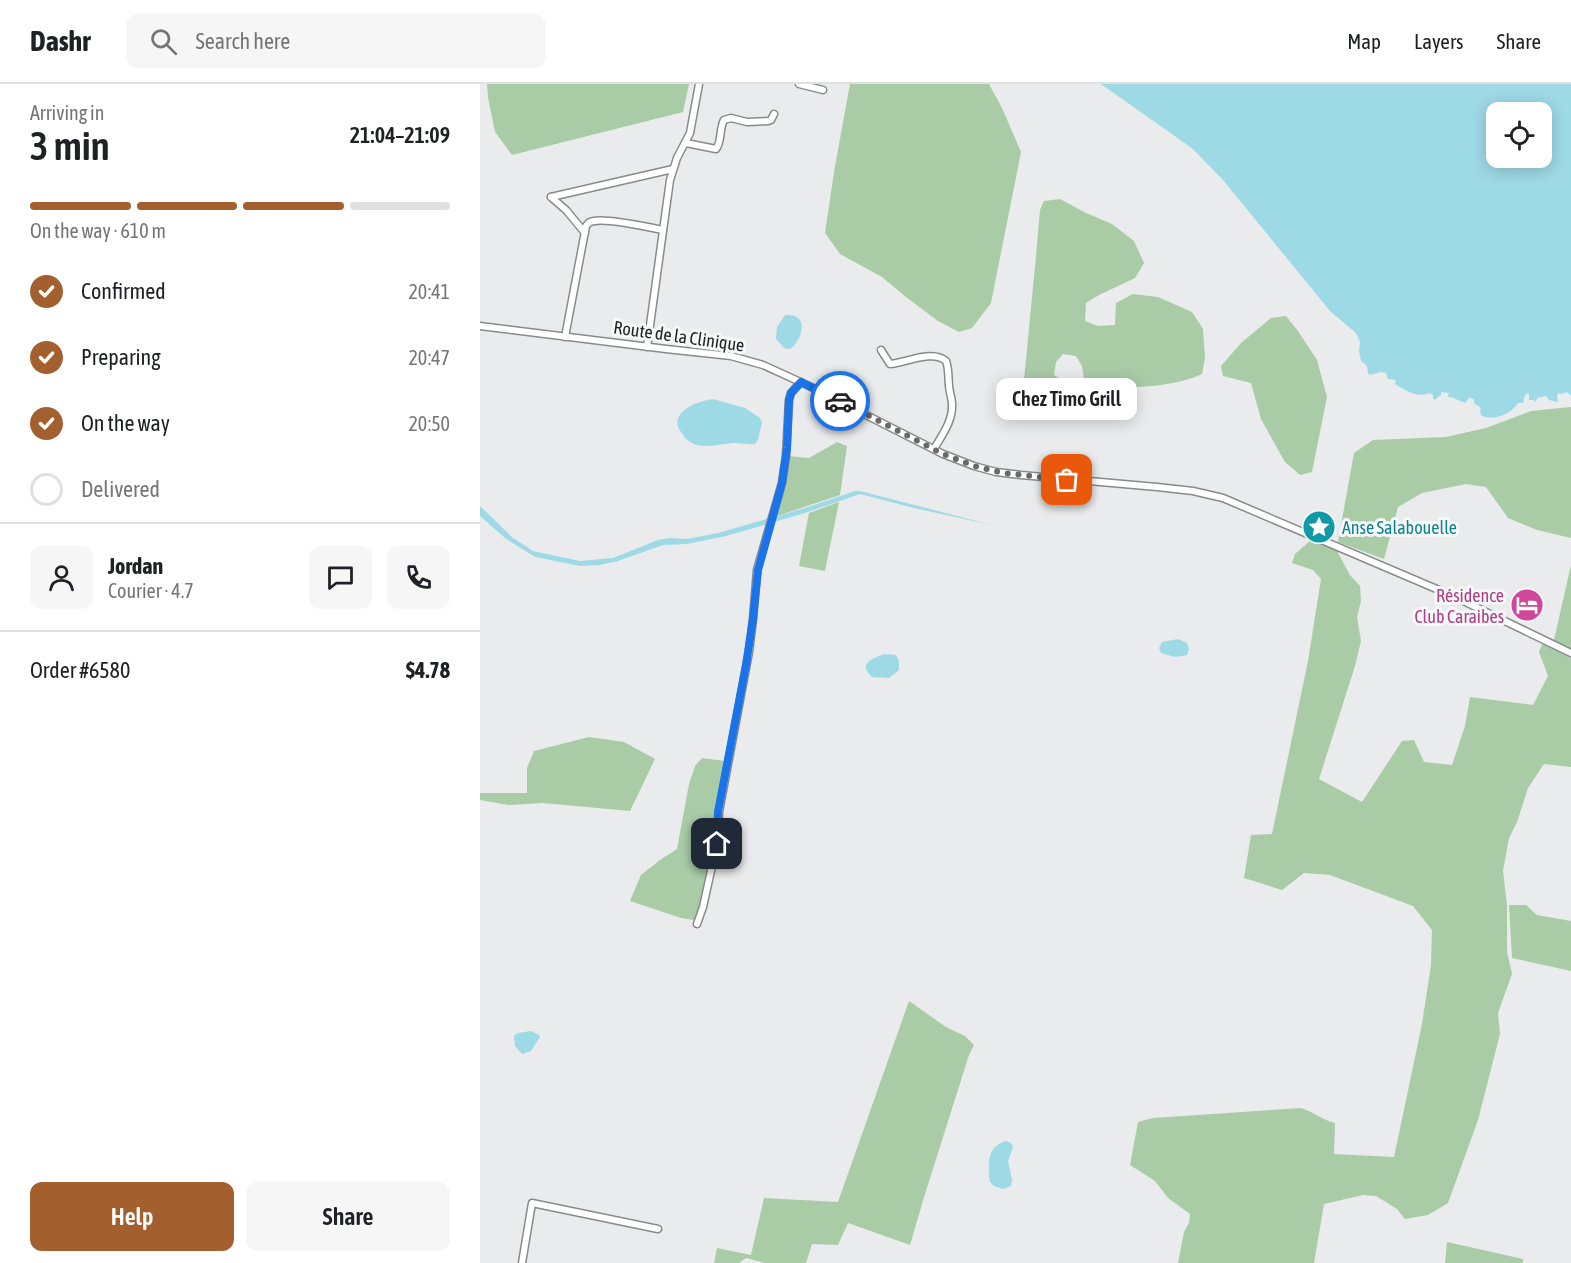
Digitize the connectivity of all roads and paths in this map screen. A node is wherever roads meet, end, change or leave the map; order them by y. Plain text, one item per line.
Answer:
1 (699, 84) edge
2 (799, 84) edge
3 (823, 90) dead end
4 (774, 114) dead end
5 (686, 143) junction
6 (673, 169) junction
7 (663, 230) junction
8 (585, 233) junction
9 (480, 326) edge
10 (565, 337) junction
11 (646, 347) junction
12 (881, 350) dead end
13 (801, 382) junction
14 (934, 449) junction
15 (1571, 653) edge
16 (697, 924) dead end
17 (658, 1229) dead end
18 (522, 1263) edge

1 - 5 street
2 - 3 street
4 - 5 street
5 - 6 street
6 - 7 street
6 - 8 street
7 - 8 street
7 - 11 street
8 - 10 street
9 - 10 street, Route de la Clinique
10 - 11 street, Route de la Clinique
11 - 13 street, Route de la Clinique
12 - 14 street
13 - 14 street, Route de la Clinique
13 - 16 street
14 - 15 street, Route de la Clinique
17 - 18 street

